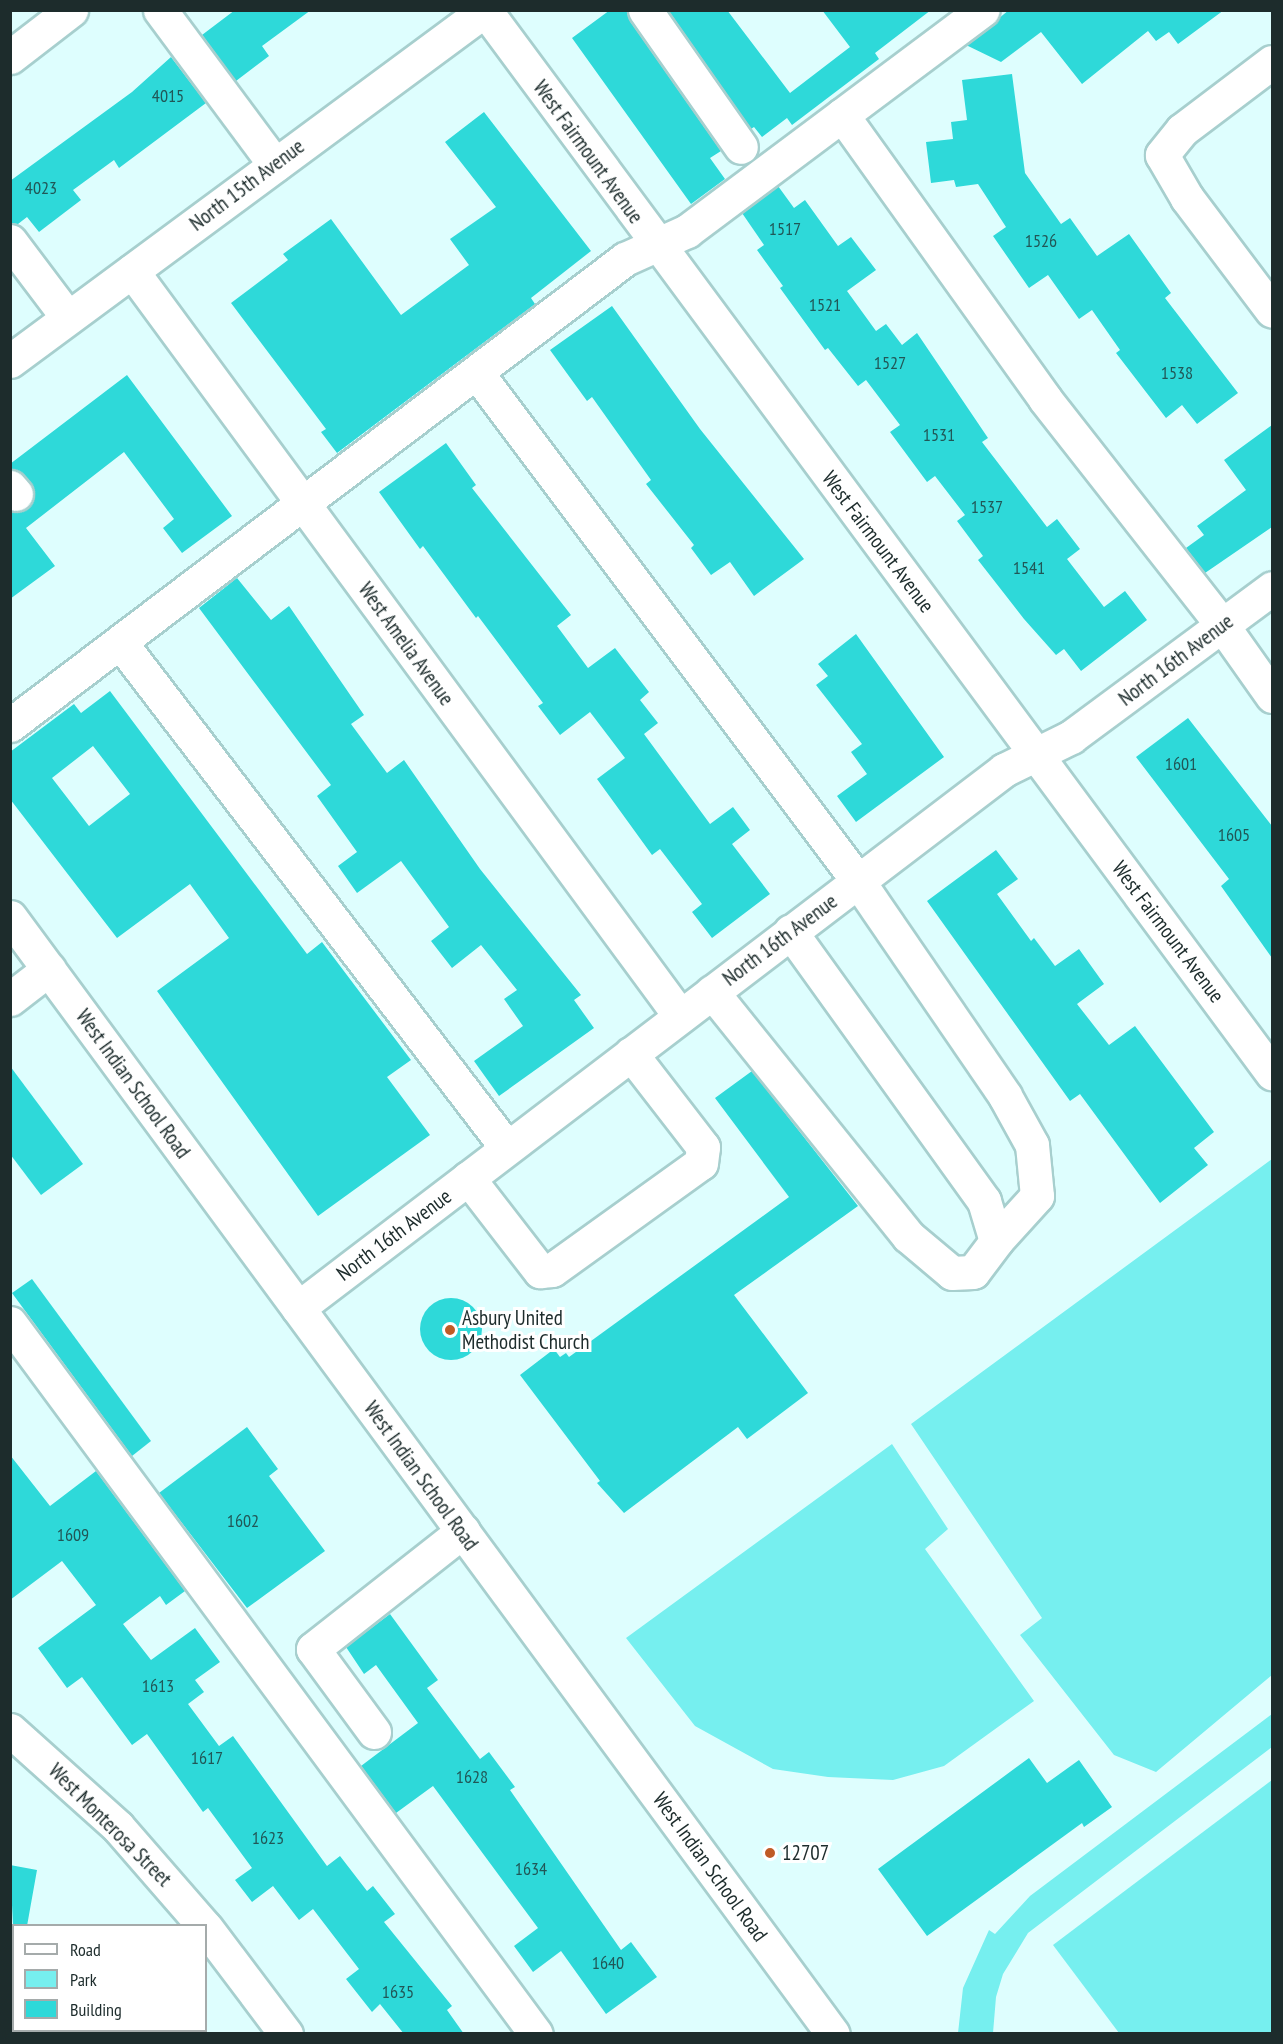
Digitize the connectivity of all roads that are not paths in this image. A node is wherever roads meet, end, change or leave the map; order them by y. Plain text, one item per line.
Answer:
1 (71, 10) edge
2 (160, 10) edge
3 (485, 10) edge
4 (645, 10) edge
5 (982, 10) edge
6 (10, 57) edge
7 (1272, 62) edge
8 (842, 115) junction
9 (741, 147) dead end
10 (274, 165) junction
11 (10, 241) edge
12 (656, 245) junction
13 (132, 271) junction
14 (1272, 311) edge
15 (68, 318) junction
16 (10, 361) edge
17 (477, 373) junction
18 (304, 504) junction
19 (1272, 588) edge
20 (1222, 625) junction
21 (120, 642) junction
22 (1272, 696) edge
23 (10, 725) edge
24 (1035, 753) junction
25 (858, 881) junction
26 (10, 917) edge
27 (790, 931) junction
28 (49, 969) junction
29 (712, 992) junction
30 (10, 999) edge
31 (680, 1016) junction
32 (631, 1054) junction
33 (1272, 1073) edge
34 (507, 1148) junction
35 (468, 1178) junction
36 (996, 1241) junction
37 (298, 1308) junction
38 (10, 1323) edge
39 (463, 1531) junction
40 (10, 1730) edge
41 (374, 1732) dead end
42 (202, 1924) edge
43 (207, 1930) edge
44 (286, 2034) edge
45 (536, 2034) edge
46 (832, 2034) edge

1 - 6 street
2 - 10 street
3 - 10 street, North 15th Avenue
3 - 12 street, West Fairmount Avenue
4 - 9 street
5 - 8 street
7 - 14 street
8 - 12 street
8 - 20 street
10 - 13 street, North 15th Avenue
11 - 15 street
12 - 17 street
12 - 24 street, West Fairmount Avenue
13 - 15 street, North 15th Avenue
13 - 18 street, West Amelia Avenue
15 - 16 street, North 15th Avenue
17 - 18 street
17 - 25 street
18 - 21 street
18 - 31 street, West Amelia Avenue
19 - 20 street, North 16th Avenue
20 - 22 street
20 - 24 street, North 16th Avenue
21 - 23 street
21 - 34 street
24 - 25 street, North 16th Avenue
24 - 33 street, West Fairmount Avenue
25 - 27 street, North 16th Avenue
25 - 36 street
26 - 28 street, West Indian School Road
27 - 29 street, North 16th Avenue
27 - 36 street
28 - 30 street
28 - 37 street, West Indian School Road
29 - 31 street, North 16th Avenue
29 - 36 street
31 - 32 street, North 16th Avenue
32 - 34 street, North 16th Avenue
32 - 35 street
34 - 35 street, North 16th Avenue
35 - 37 street, North 16th Avenue
37 - 39 street, West Indian School Road
38 - 45 street
39 - 41 street
39 - 46 street, West Indian School Road
40 - 42 street, West Monterosa Street
43 - 44 street, West Monterosa Street

